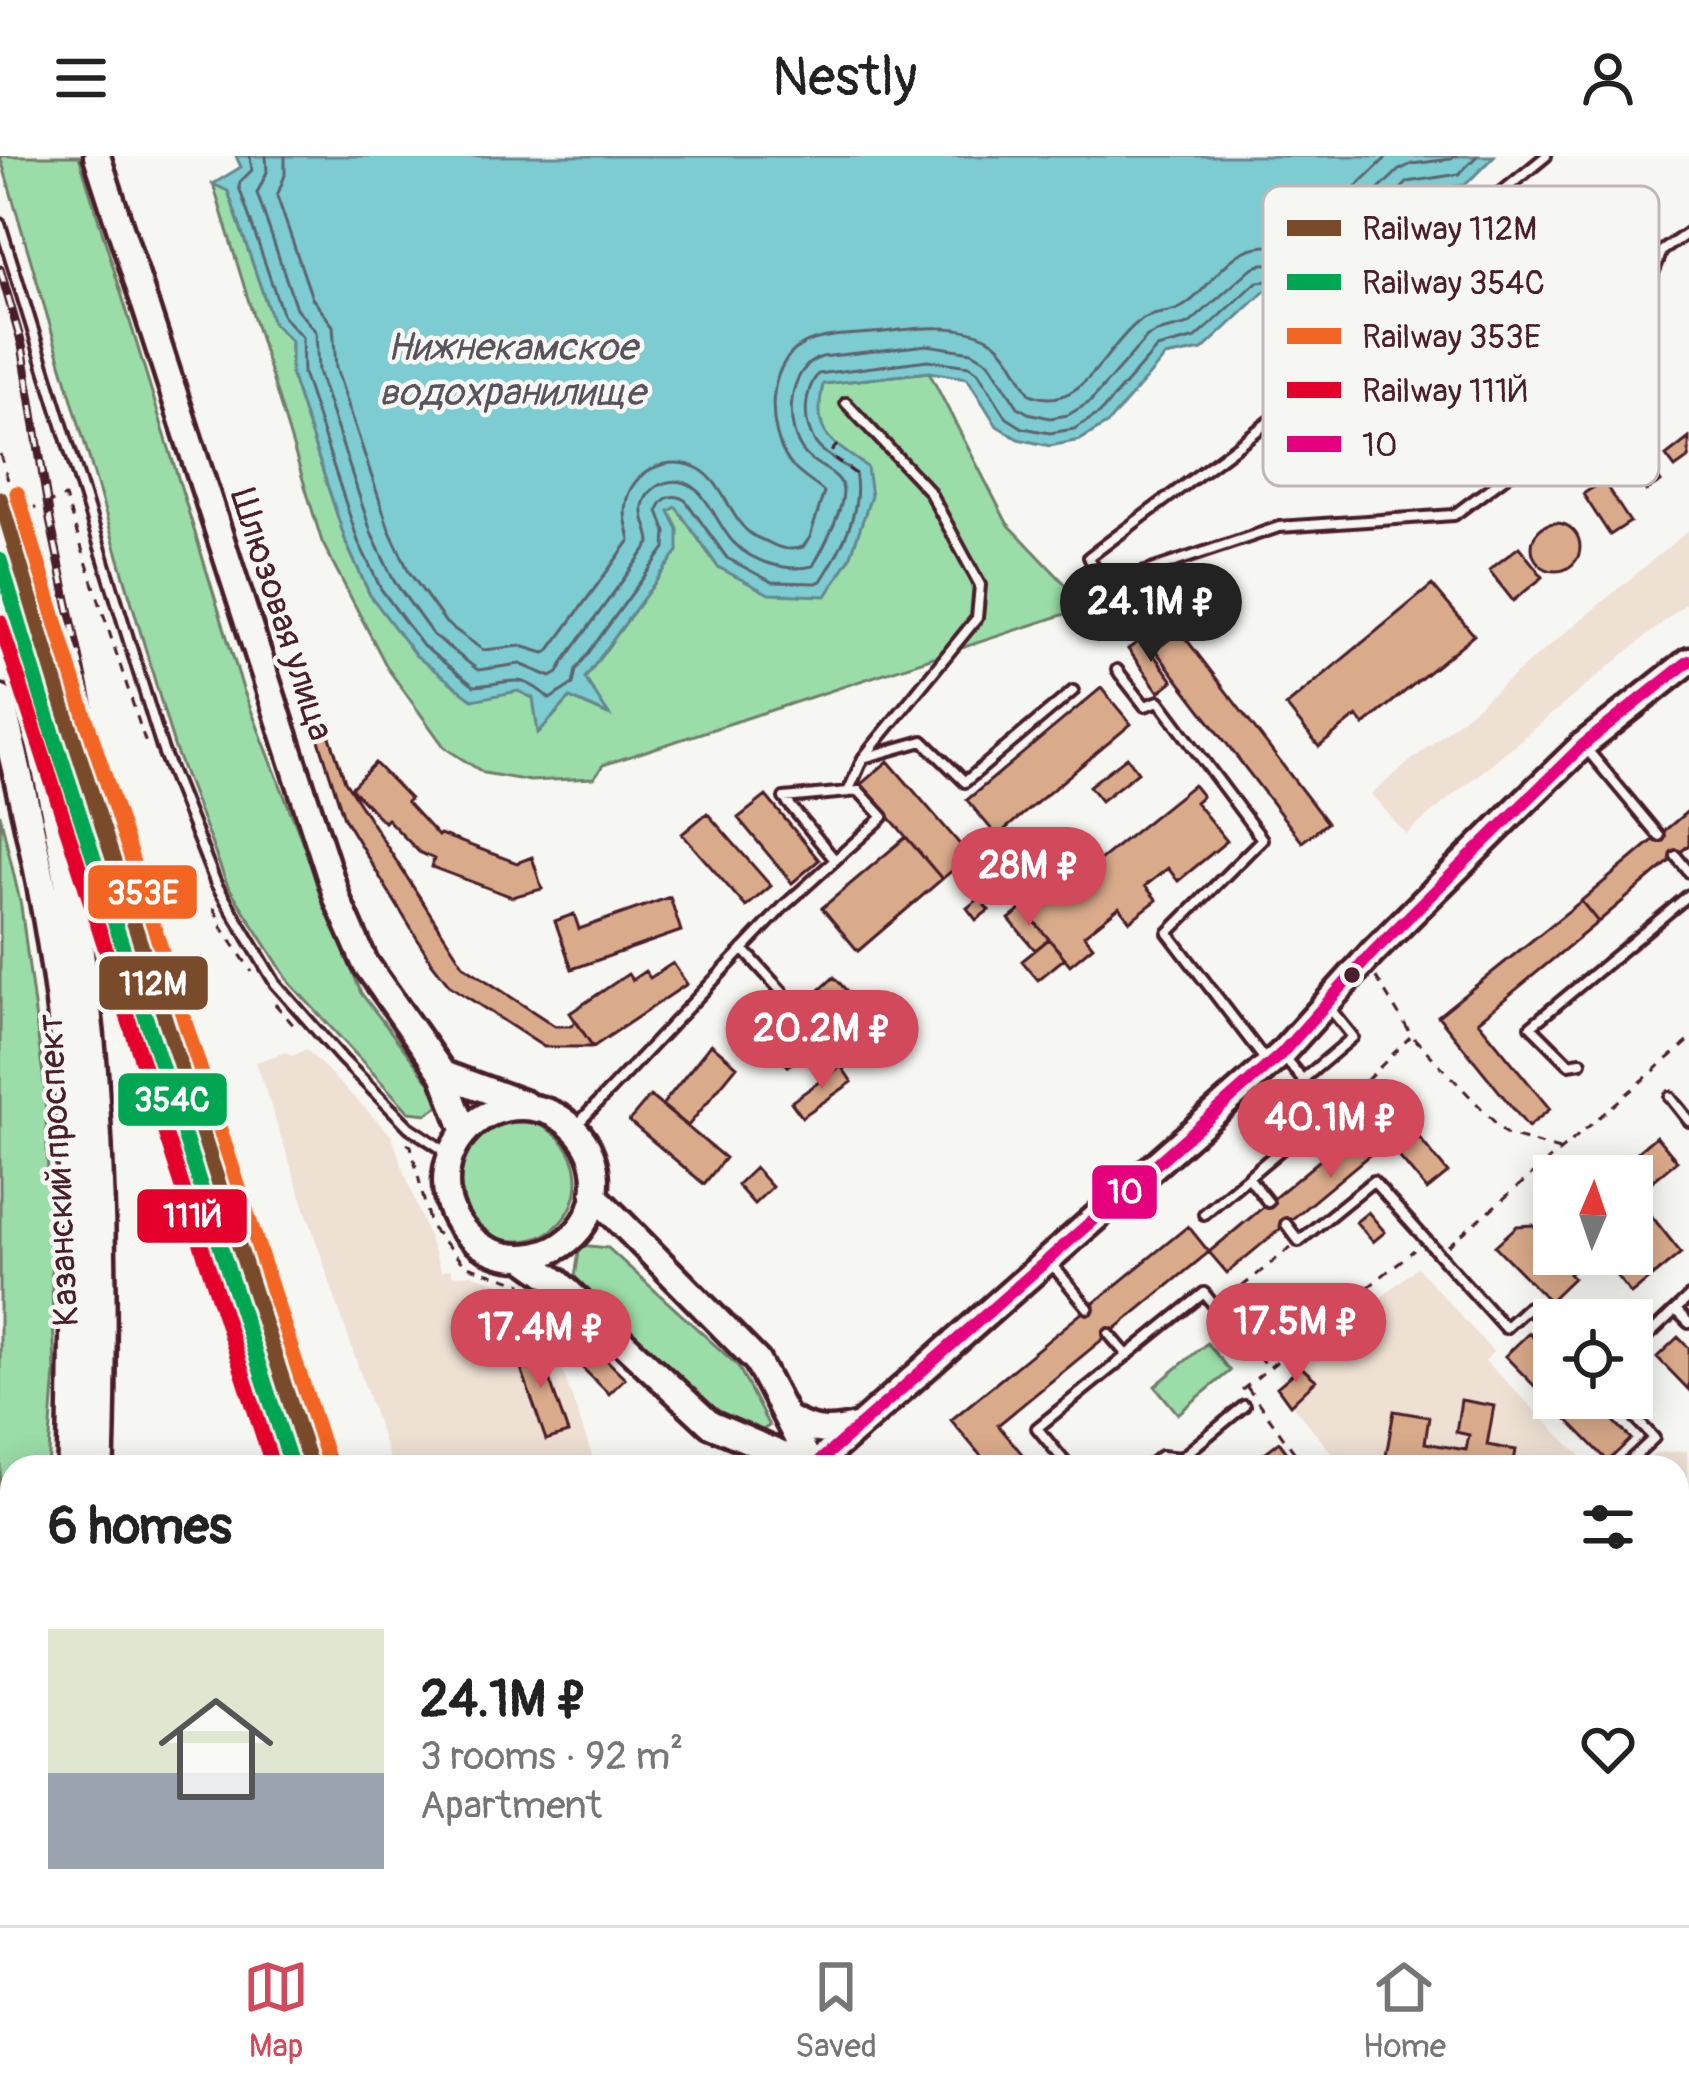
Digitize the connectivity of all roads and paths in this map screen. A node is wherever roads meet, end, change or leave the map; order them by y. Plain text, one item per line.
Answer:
1 (97, 156) edge
2 (1546, 156) edge
3 (1509, 186) edge
4 (0, 224) edge
5 (1689, 232) edge
6 (1659, 258) edge
7 (846, 403) dead end
8 (1263, 426) edge
9 (837, 445) dead end
10 (0, 454) edge
11 (862, 479) dead end
12 (1493, 486) edge
13 (0, 591) edge
14 (1689, 661) edge
15 (1117, 670) dead end
16 (1073, 691) dead end
17 (0, 700) edge
18 (146, 742) dead end
19 (1583, 745) junction
20 (862, 758) junction
21 (848, 792) junction
22 (1659, 836) dead end
23 (1676, 856) dead end
24 (835, 860) junction
25 (1689, 872) edge
26 (1689, 895) edge
27 (214, 908) dead end
28 (743, 949) junction
29 (1366, 960) junction
30 (256, 978) dead end
31 (783, 993) dead end
32 (268, 994) dead end
33 (1327, 1004) junction
34 (295, 1027) dead end
35 (1412, 1036) junction
36 (1689, 1041) edge
37 (1275, 1059) junction
38 (1581, 1062) dead end
39 (443, 1074) junction
40 (1302, 1080) junction
41 (1670, 1097) dead end
42 (1328, 1109) junction
43 (548, 1112) junction
44 (1689, 1121) edge
45 (394, 1129) dead end
46 (573, 1129) junction
47 (465, 1132) junction
48 (1561, 1151) junction
49 (451, 1155) junction
50 (1248, 1177) junction
51 (594, 1195) junction
52 (1268, 1202) dead end
53 (1204, 1214) dead end
54 (1286, 1225) dead end
55 (1299, 1240) junction
56 (1425, 1241) junction
57 (1438, 1255) junction
58 (526, 1258) junction
59 (1049, 1261) junction
60 (526, 1285) dead end
61 (1689, 1297) edge
62 (1088, 1308) dead end
63 (1218, 1308) junction
64 (1676, 1310) junction
65 (1533, 1311) edge
66 (1689, 1323) edge
67 (1653, 1332) edge
68 (1109, 1334) dead end
69 (1127, 1355) junction
70 (1268, 1369) junction
71 (1244, 1406) dead end
72 (787, 1418) junction
73 (1636, 1419) edge
74 (861, 1425) junction
75 (721, 1453) dead end
76 (73, 1455) edge
77 (100, 1455) edge
78 (723, 1455) edge
79 (784, 1455) edge
80 (806, 1455) edge
81 (826, 1455) edge
82 (1059, 1455) edge
83 (1185, 1455) edge
84 (1297, 1455) edge
85 (1636, 1455) edge

1 - 39 street, Шлюзовая улица
2 - 3 lane
4 - 49 lane
5 - 6 lane
7 - 20 lane
8 - 12 lane
9 - 11 path
10 - 18 path
13 - 77 main road, Казанский проспект
14 - 19 street
15 - 37 lane
16 - 20 lane
17 - 76 main road, Казанский проспект
19 - 22 lane
19 - 29 street
20 - 21 lane
21 - 24 lane
21 - 24 lane
23 - 25 lane
24 - 28 lane
26 - 38 lane
27 - 30 path
28 - 31 lane
28 - 46 lane
29 - 33 street
29 - 35 path
32 - 34 path
33 - 37 street
33 - 40 lane
35 - 42 path
35 - 48 path
36 - 48 path
37 - 40 lane
37 - 59 street
39 - 43 street
39 - 47 street, Шлюзовая улица
40 - 42 lane
41 - 44 lane
42 - 50 lane
43 - 46 street
43 - 47 street
45 - 60 path
46 - 51 street
47 - 49 street
48 - 57 path
49 - 58 street
50 - 52 lane
50 - 53 lane
51 - 58 street
51 - 72 street
54 - 55 lane
55 - 56 lane
55 - 63 path
56 - 57 lane
56 - 70 path
57 - 65 lane
58 - 79 street
59 - 62 lane
59 - 74 street
61 - 64 lane
63 - 69 lane
63 - 70 path
64 - 66 lane
64 - 67 lane
68 - 69 lane
69 - 82 lane
70 - 84 path
71 - 83 lane
72 - 74 street
72 - 80 street
73 - 85 lane
74 - 81 street
75 - 78 path

